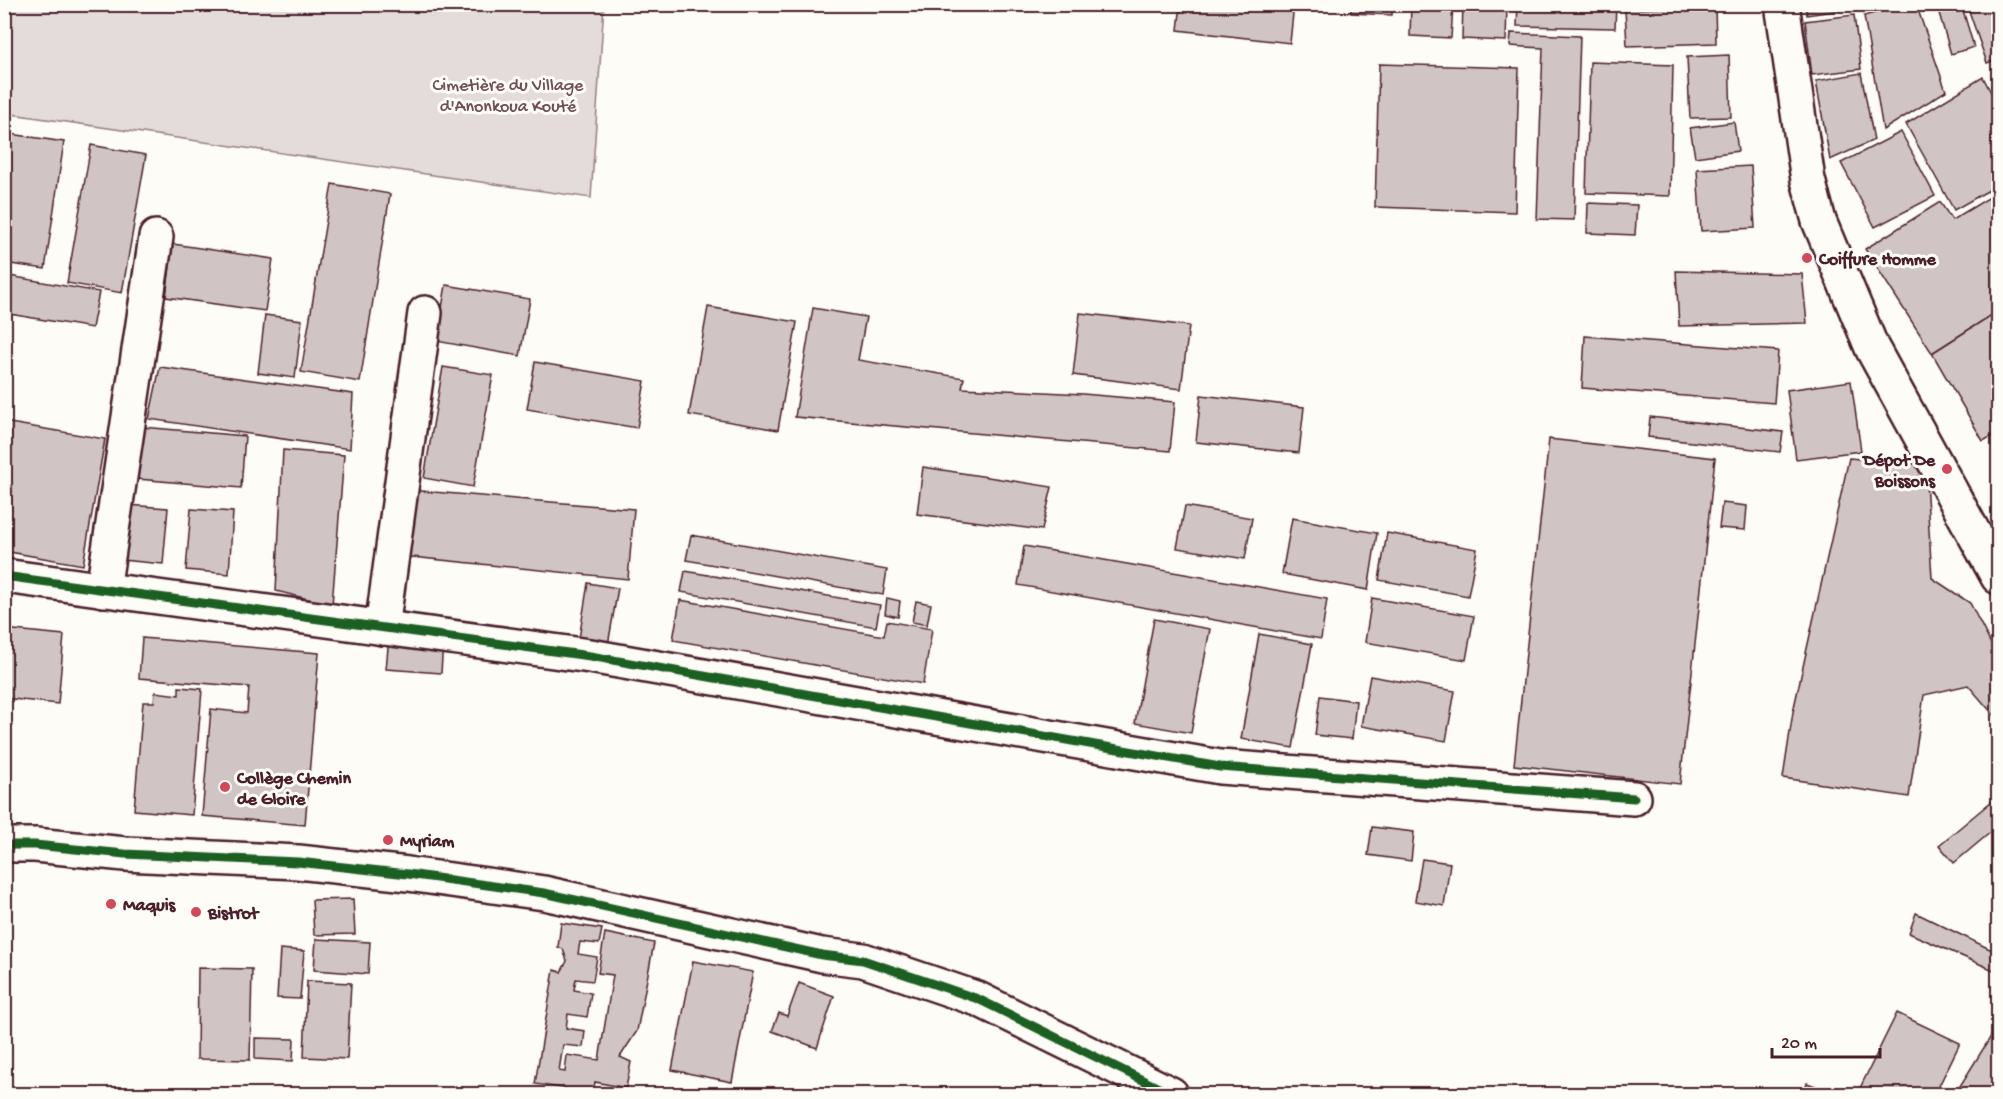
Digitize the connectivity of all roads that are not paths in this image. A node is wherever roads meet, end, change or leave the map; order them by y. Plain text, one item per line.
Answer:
1 (1782, 4) edge
2 (156, 237) dead end
3 (425, 313) dead end
4 (4, 576) edge
5 (1998, 577) edge
6 (103, 590) junction
7 (382, 628) junction
8 (1634, 798) dead end
9 (4, 845) edge
10 (1171, 1095) edge

1 - 5 street
2 - 6 street
3 - 7 street
4 - 6 street
6 - 7 street
7 - 8 street
9 - 10 street

